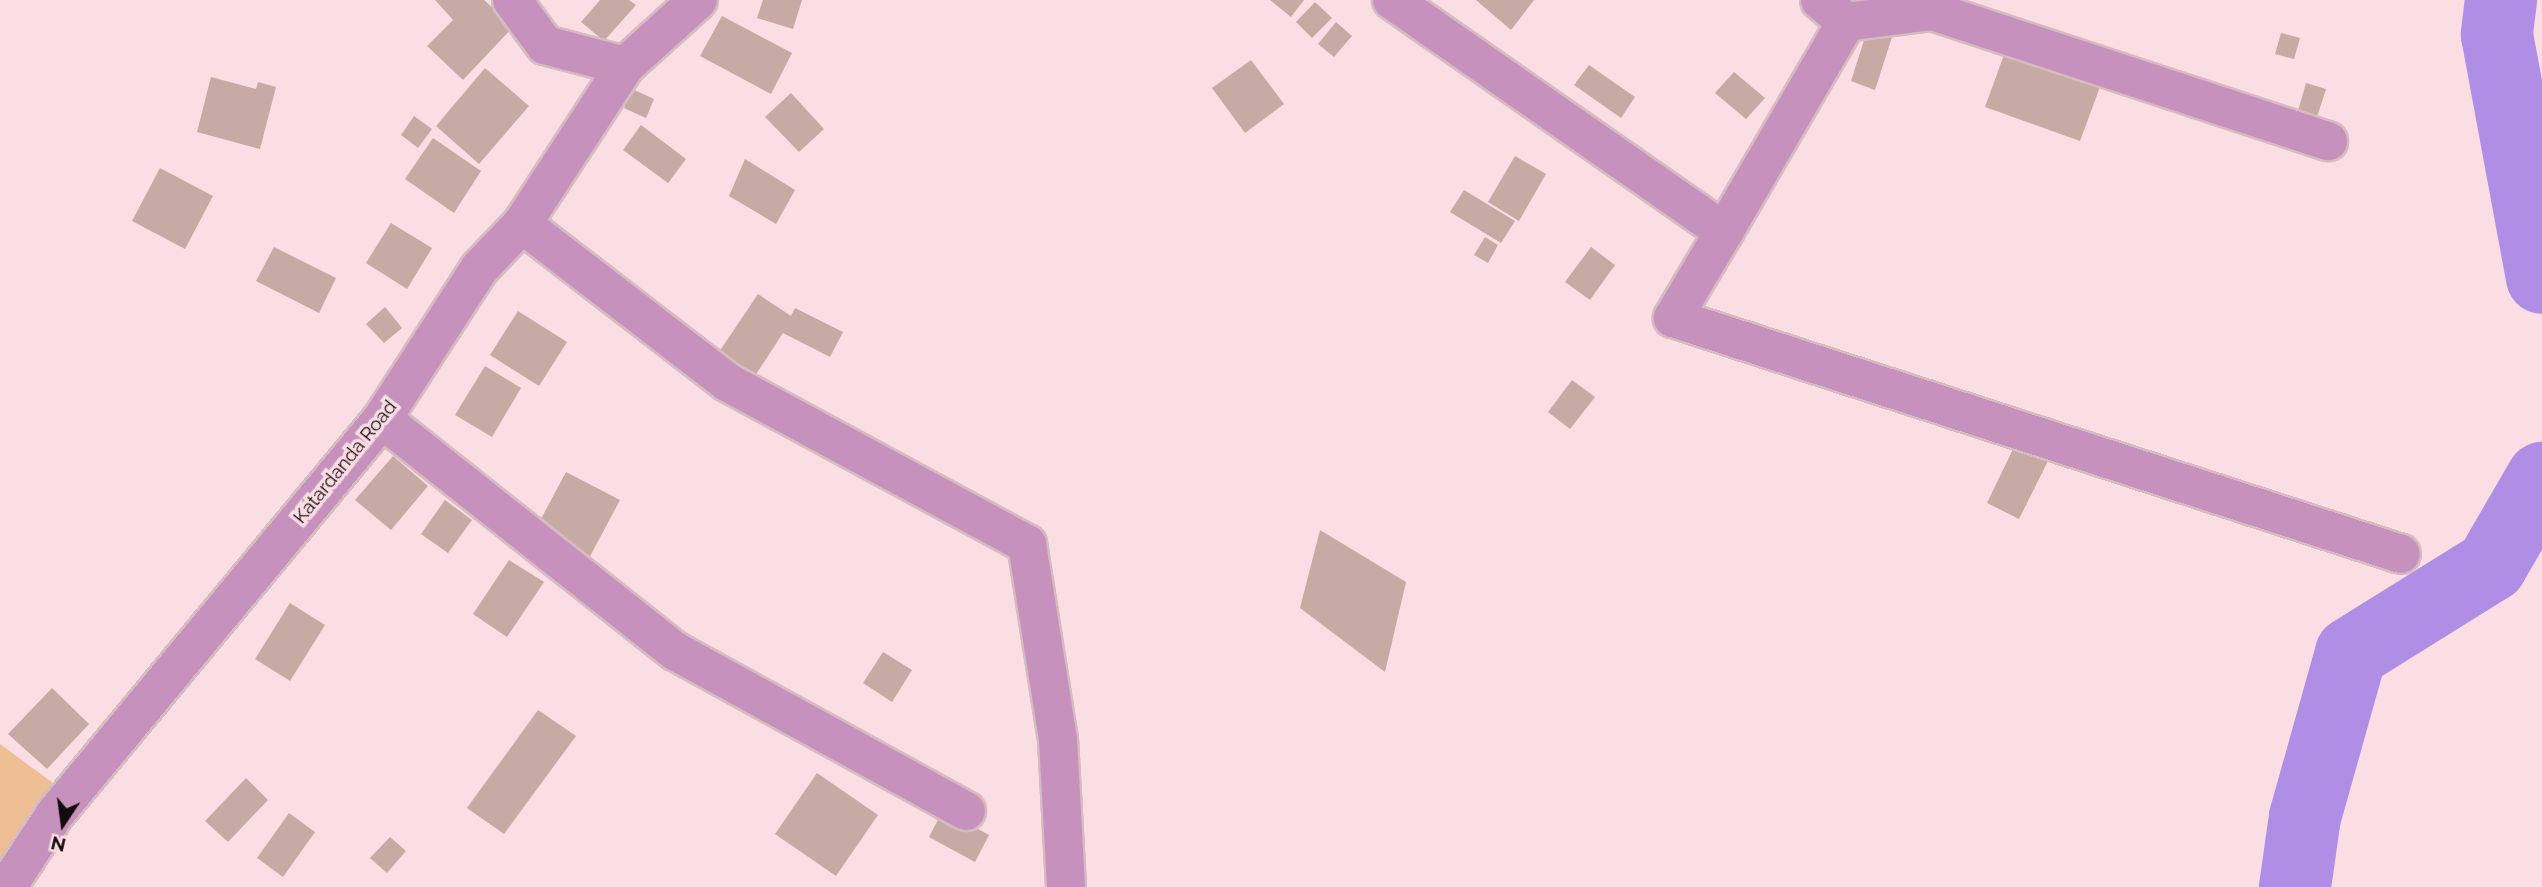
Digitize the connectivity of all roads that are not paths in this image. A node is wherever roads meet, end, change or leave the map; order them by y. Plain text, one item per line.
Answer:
1 (512, 0) edge
2 (698, 0) edge
3 (1392, 0) edge
4 (1833, 11) edge
5 (625, 65) junction
6 (2328, 141) dead end
7 (522, 224) junction
8 (1724, 232) junction
9 (382, 419) junction
10 (2401, 554) dead end
11 (966, 811) dead end
12 (7, 887) edge
13 (1066, 887) edge

1 - 5 street
2 - 5 street, Katardanda Road
3 - 8 street
4 - 6 street
4 - 8 street
5 - 7 street, Katardanda Road
7 - 9 street, Katardanda Road
7 - 13 street
8 - 10 street
9 - 11 street
9 - 12 street, Katardanda Road

